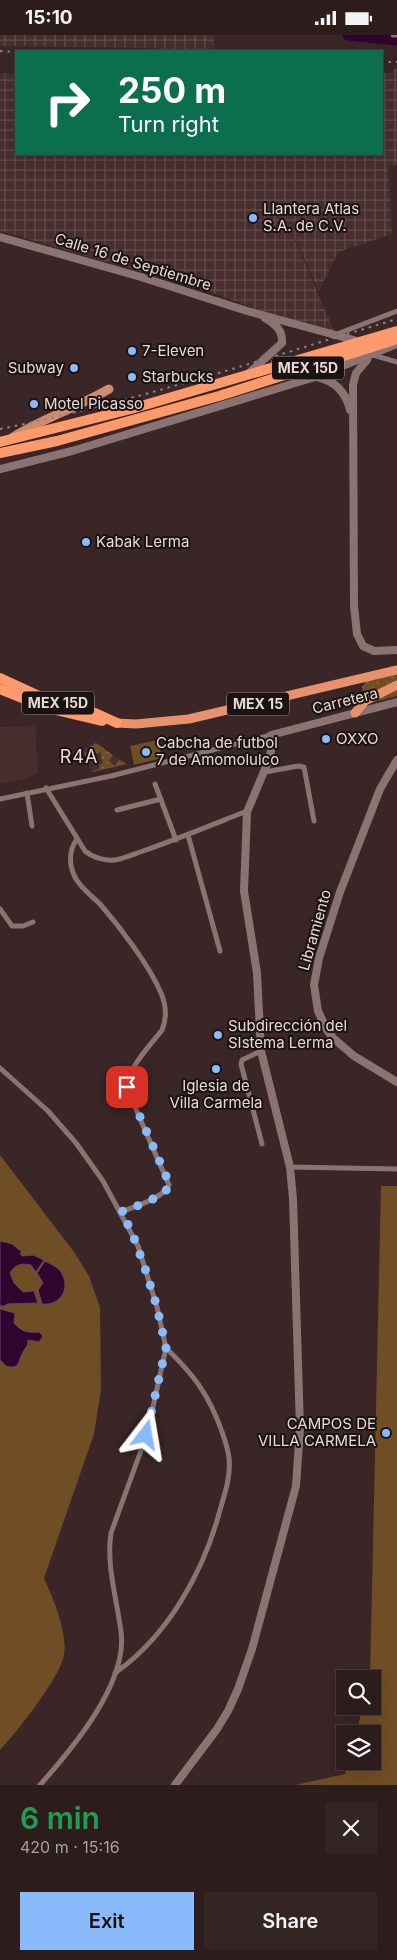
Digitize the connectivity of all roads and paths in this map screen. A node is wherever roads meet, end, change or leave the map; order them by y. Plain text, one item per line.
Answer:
1 (0, 237) edge
2 (397, 311) edge
3 (259, 314) junction
4 (397, 331) edge
5 (336, 335) junction
6 (397, 339) edge
7 (361, 342) junction
8 (397, 344) edge
9 (373, 355) junction
10 (397, 363) edge
11 (246, 376) junction
12 (315, 377) junction
13 (109, 389) dead end
14 (352, 421) junction
15 (3, 441) edge
16 (0, 453) edge
17 (0, 469) edge
18 (397, 650) edge
19 (397, 670) edge
20 (0, 678) edge
21 (397, 685) edge
22 (0, 689) edge
23 (397, 703) edge
24 (354, 713) junction
25 (117, 723) junction
26 (271, 735) junction
27 (397, 759) edge
28 (265, 772) junction
29 (155, 784) dead end
30 (46, 788) junction
31 (27, 793) junction
32 (0, 799) edge
33 (161, 799) junction
34 (117, 810) dead end
35 (247, 812) junction
36 (314, 821) dead end
37 (32, 826) dead end
38 (188, 835) junction
39 (77, 839) junction
40 (176, 840) junction
41 (0, 909) edge
42 (33, 922) dead end
43 (220, 951) dead end
44 (261, 1051) junction
45 (0, 1068) edge
46 (397, 1082) edge
47 (262, 1144) dead end
48 (290, 1167) junction
49 (397, 1169) edge
50 (121, 1212) junction
51 (166, 1348) junction
52 (115, 1673) junction
53 (40, 1785) edge
54 (175, 1785) edge

1 - 3 main road, Calle 16 de Septiembre
2 - 5 street
3 - 5 main road, Calle 16 de Septiembre
3 - 11 main road
4 - 7 highway
5 - 7 main road, Calle 16 de Septiembre
6 - 16 highway, MEX 15D
7 - 11 highway
8 - 9 main road
9 - 10 street
9 - 12 main road
9 - 14 main road
11 - 15 highway
12 - 14 main road
12 - 17 main road
13 - 15 main road
14 - 18 main road
19 - 25 highway, MEX 15
20 - 25 highway, MEX 15D
21 - 24 highway
22 - 25 highway, MEX 15
23 - 24 main road, Carretera
24 - 26 main road, Carretera
26 - 28 main road
26 - 30 street
27 - 46 main road, Libramiento
28 - 35 main road
28 - 36 street
29 - 33 street
30 - 31 street
30 - 39 street
31 - 32 street
31 - 37 street
33 - 34 street
33 - 40 street
35 - 38 street
35 - 44 main road
38 - 40 street
38 - 43 street
39 - 40 street
39 - 50 street
41 - 42 street
44 - 47 street
44 - 48 main road
45 - 50 street
48 - 49 street
48 - 54 main road
50 - 51 street
51 - 52 street
51 - 52 street
52 - 53 street

